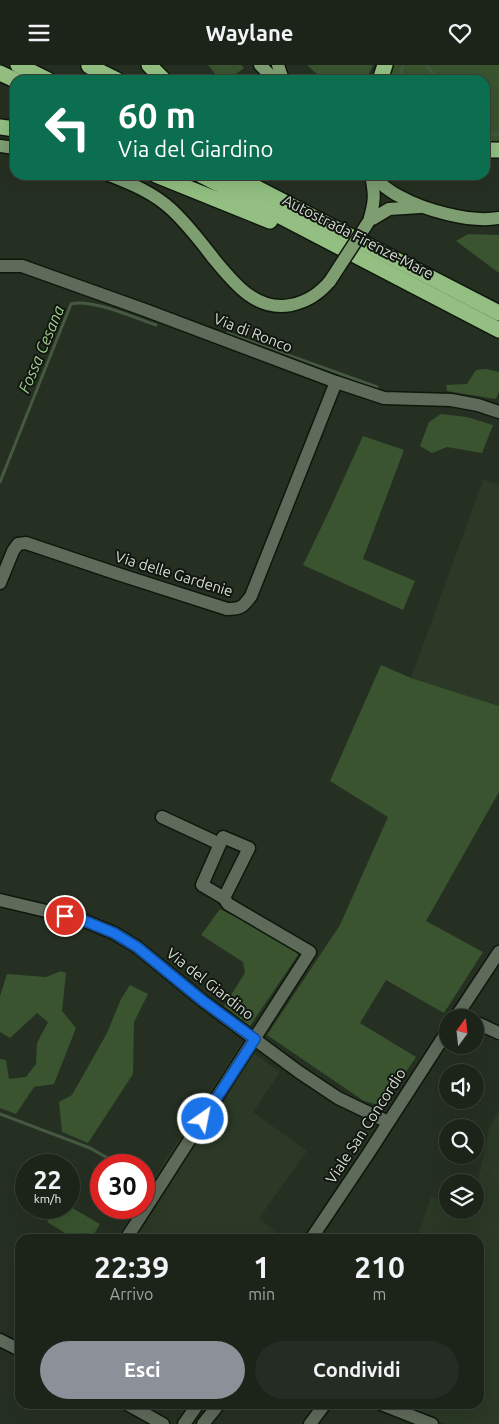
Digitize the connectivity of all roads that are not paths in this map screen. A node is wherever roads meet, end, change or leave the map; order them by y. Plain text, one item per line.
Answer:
1 (18, 65) edge
2 (24, 65) edge
3 (150, 65) edge
4 (260, 65) edge
5 (89, 67) dead end
6 (38, 75) edge
7 (39, 75) edge
8 (106, 75) edge
9 (159, 75) edge
10 (270, 75) edge
11 (122, 180) edge
12 (169, 180) edge
13 (211, 180) edge
14 (242, 180) edge
15 (372, 180) edge
16 (377, 180) edge
17 (423, 207) junction
18 (498, 219) edge
19 (369, 221) junction
20 (333, 243) junction
21 (0, 266) edge
22 (499, 313) edge
23 (499, 330) edge
24 (336, 382) junction
25 (499, 412) edge
26 (0, 583) edge
27 (162, 817) dead end
28 (220, 844) junction
29 (224, 898) junction
30 (0, 899) edge
31 (499, 952) edge
32 (464, 1009) edge
33 (484, 1026) edge
34 (499, 1033) edge
35 (255, 1039) junction
36 (439, 1044) edge
37 (388, 1123) junction
38 (129, 1234) edge
39 (314, 1234) edge
40 (0, 1341) edge
41 (15, 1348) edge
42 (135, 1409) edge
43 (194, 1409) edge
44 (215, 1409) edge
45 (321, 1409) edge
46 (394, 1409) edge
47 (163, 1424) edge
48 (184, 1424) edge
49 (203, 1424) edge
50 (310, 1424) edge
51 (432, 1424) edge

1 - 6 highway
2 - 7 highway
3 - 9 highway
4 - 10 main road
5 - 8 highway
11 - 19 main road, bridge
12 - 20 highway
13 - 20 highway, Autostrada Firenze-Mare
14 - 22 highway, Autostrada Firenze-Mare
15 - 19 main road
16 - 17 main road
17 - 18 main road
17 - 19 main road
20 - 23 highway, Autostrada Firenze-Mare
21 - 24 street, Via di Ronco
24 - 25 street, Via di Ronco
24 - 26 street, Via delle Gardenie
27 - 28 street
28 - 29 street
28 - 29 street
29 - 35 street
30 - 35 street, Via del Giardino
31 - 32 street
33 - 34 street
35 - 37 street, Via del Giardino
35 - 38 street
36 - 37 street, Viale San Concordio
37 - 39 street, Viale San Concordio
40 - 41 street
42 - 47 street
43 - 48 street
44 - 49 street
45 - 50 street
46 - 51 street

